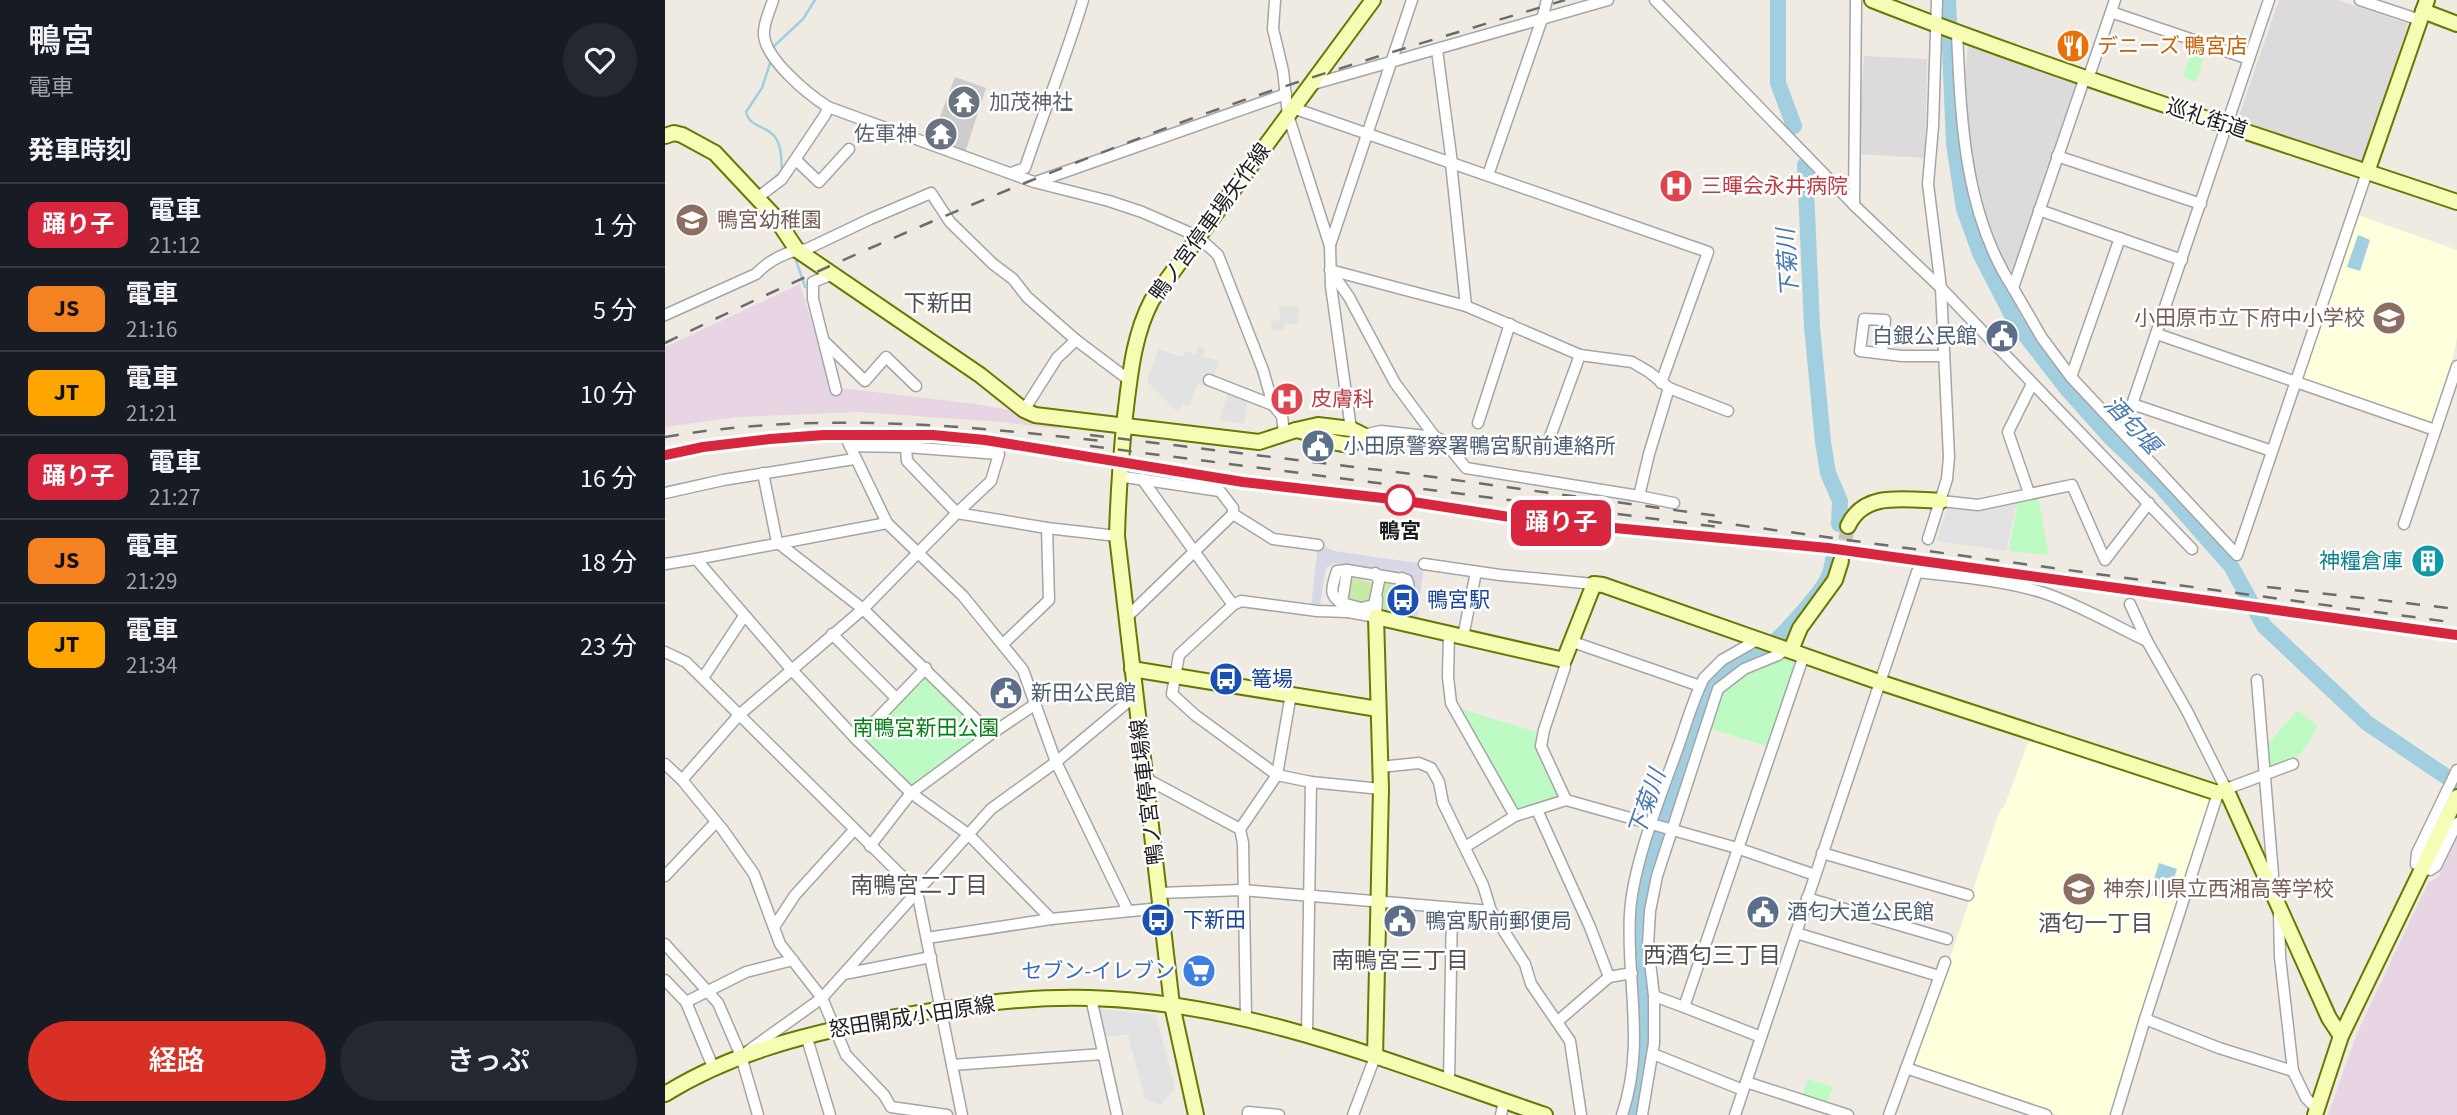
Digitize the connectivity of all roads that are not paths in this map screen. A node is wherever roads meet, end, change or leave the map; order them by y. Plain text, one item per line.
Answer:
1 (773, 0) edge
2 (1083, 0) edge
3 (1275, 0) edge
4 (1373, 0) edge
5 (1412, 0) edge
6 (1547, 0) edge
7 (1608, 0) edge
8 (1655, 0) edge
9 (1856, 0) edge
10 (1872, 0) edge
11 (1937, 0) edge
12 (2115, 0) edge
13 (2269, 0) edge
14 (2360, 0) edge
15 (2423, 10) edge
16 (2111, 12) junction
17 (1542, 19) junction
18 (2457, 24) edge
19 (1937, 26) junction
20 (1957, 33) junction
21 (1437, 50) junction
22 (2249, 59) junction
23 (1390, 62) junction
24 (2087, 78) junction
25 (1310, 85) junction
26 (1289, 105) junction
27 (828, 107) junction
28 (2227, 125) junction
29 (1367, 133) junction
30 (665, 136) edge
31 (849, 149) dead end
32 (2057, 156) junction
33 (796, 160) junction
34 (1451, 163) junction
35 (2367, 172) junction
36 (1011, 173) junction
37 (1488, 175) junction
38 (1034, 182) junction
39 (757, 198) junction
40 (2457, 202) edge
41 (2201, 204) junction
42 (1854, 205) junction
43 (2039, 210) junction
44 (1197, 236) junction
45 (2120, 238) junction
46 (1330, 246) junction
47 (797, 250) junction
48 (2182, 260) junction
49 (1330, 270) junction
50 (832, 274) junction
51 (1941, 288) junction
52 (2013, 288) junction
53 (1466, 306) junction
54 (665, 315) edge
55 (1510, 324) junction
56 (2157, 334) junction
57 (1076, 340) junction
58 (825, 343) junction
59 (1882, 353) dead end
60 (1580, 355) junction
61 (1944, 356) junction
62 (2457, 366) edge
63 (2071, 377) junction
64 (1129, 380) junction
65 (1209, 380) dead end
66 (2295, 382) junction
67 (2032, 384) junction
68 (1665, 385) junction
69 (916, 386) dead end
70 (836, 390) dead end
71 (2132, 404) junction
72 (1273, 405) junction
73 (1024, 410) junction
74 (1728, 411) dead end
75 (1478, 423) dead end
76 (1125, 425) junction
77 (2435, 430) junction
78 (2123, 431) junction
79 (1290, 432) junction
80 (1357, 432) junction
81 (1435, 437) junction
82 (1550, 437) dead end
83 (907, 447) junction
84 (2272, 451) junction
85 (854, 459) junction
86 (763, 473) junction
87 (1118, 476) junction
88 (1142, 479) junction
89 (665, 493) edge
90 (2029, 494) junction
91 (1639, 496) junction
92 (1941, 501) junction
93 (1674, 503) dead end
94 (2149, 503) junction
95 (957, 513) junction
96 (1233, 514) junction
97 (887, 523) junction
98 (2404, 524) dead end
99 (1848, 526) tunnel mouth
100 (1047, 528) junction
101 (1117, 536) junction
102 (1928, 539) dead end
103 (777, 542) junction
104 (1318, 545) dead end
105 (2192, 549) dead end
106 (917, 552) junction
107 (1195, 552) junction
108 (696, 559) junction
109 (1841, 561) tunnel mouth
110 (665, 564) edge
111 (1424, 564) dead end
112 (1347, 570) junction
113 (1476, 572) junction
114 (1375, 573) junction
115 (1594, 584) junction
116 (1332, 593) junction
117 (1377, 598) junction
118 (2130, 604) dead end
119 (1233, 605) junction
120 (1345, 608) junction
121 (863, 609) junction
122 (1318, 611) junction
123 (744, 615) junction
124 (1125, 615) junction
125 (1376, 617) junction
126 (1396, 622) junction
127 (832, 634) junction
128 (1456, 635) junction
129 (1761, 640) junction
130 (2147, 641) junction
131 (1573, 642) junction
132 (1003, 644) junction
133 (1790, 650) junction
134 (665, 652) edge
135 (1565, 660) junction
136 (926, 668) junction
137 (791, 669) junction
138 (1132, 669) junction
139 (1176, 675) junction
140 (703, 678) junction
141 (2257, 680) dead end
142 (1879, 682) junction
143 (1700, 686) junction
144 (1291, 694) junction
145 (1135, 696) junction
146 (896, 698) junction
147 (1034, 705) junction
148 (1378, 709) junction
149 (739, 715) junction
150 (991, 734) junction
151 (857, 740) junction
152 (1056, 762) junction
153 (665, 764) edge
154 (2293, 764) dead end
155 (1380, 767) junction
156 (2457, 770) edge
157 (1277, 775) junction
158 (2265, 775) junction
159 (1145, 778) junction
160 (683, 780) junction
161 (1311, 782) junction
162 (1381, 789) junction
163 (2222, 791) junction
164 (911, 793) junction
165 (2457, 797) edge
166 (1566, 800) junction
167 (1537, 810) junction
168 (1515, 816) junction
169 (716, 822) junction
170 (2457, 822) edge
171 (1651, 824) junction
172 (1241, 829) junction
173 (854, 830) junction
174 (1672, 830) junction
175 (968, 834) junction
176 (870, 846) junction
177 (1465, 847) junction
178 (1737, 848) junction
179 (1822, 853) junction
180 (2422, 868) junction
181 (1815, 875) junction
182 (665, 876) edge
183 (1242, 890) junction
184 (917, 891) junction
185 (1159, 893) junction
186 (2271, 893) junction
187 (1309, 894) junction
188 (1968, 895) dead end
189 (1807, 898) junction
190 (1380, 902) junction
191 (1161, 908) junction
192 (1452, 908) junction
193 (2279, 910) junction
194 (1128, 911) junction
195 (1491, 911) junction
196 (1051, 919) junction
197 (773, 927) junction
198 (1796, 933) junction
199 (927, 938) junction
200 (1947, 939) dead end
201 (665, 944) edge
202 (931, 957) junction
203 (793, 960) junction
204 (1945, 961) dead end
205 (1632, 973) junction
206 (843, 974) junction
207 (1939, 976) junction
208 (1609, 977) junction
209 (665, 979) edge
210 (710, 992) junction
211 (1654, 996) junction
212 (823, 998) junction
213 (1091, 998) junction
214 (686, 1002) junction
215 (1172, 1005) junction
216 (1684, 1007) junction
217 (942, 1009) junction
218 (1246, 1017) junction
219 (2145, 1019) junction
220 (1558, 1020) junction
221 (835, 1029) junction
222 (806, 1035) junction
223 (1307, 1035) junction
224 (2341, 1036) junction
225 (1761, 1038) junction
226 (1103, 1054) junction
227 (1653, 1054) junction
228 (741, 1056) junction
229 (1375, 1057) junction
230 (952, 1065) junction
231 (713, 1068) junction
232 (1906, 1068) junction
233 (2293, 1070) junction
234 (1449, 1082) junction
235 (1744, 1086) junction
236 (665, 1094) edge
237 (1503, 1108) edge
238 (2316, 1112) edge
239 (758, 1115) edge
240 (830, 1115) edge
241 (947, 1115) edge
242 (962, 1115) edge
243 (1117, 1115) edge
244 (1196, 1115) edge
245 (1248, 1115) edge
246 (1279, 1115) edge
247 (1353, 1115) edge
248 (1545, 1115) edge
249 (1581, 1115) edge
250 (1622, 1115) edge
251 (1642, 1115) edge
252 (1735, 1115) edge
253 (1848, 1115) edge
254 (1889, 1115) edge
255 (2046, 1115) edge
256 (2116, 1115) edge

1 - 27 street
2 - 36 street
3 - 26 street
4 - 25 street, 鴨ノ宮停車場矢作線
5 - 23 street
6 - 17 street
7 - 17 street
8 - 42 street
9 - 42 street
10 - 19 street
11 - 19 street
12 - 16 street
13 - 22 street
14 - 15 street
15 - 18 street
15 - 35 street
16 - 22 street
16 - 24 street
17 - 21 street
17 - 37 street
19 - 20 street, 巡礼街道
19 - 51 street
20 - 24 street, 巡礼街道
20 - 52 street
21 - 23 street
21 - 34 street
22 - 28 street
23 - 25 street
23 - 29 street
24 - 28 street, 巡礼街道
24 - 32 street
25 - 26 street, 鴨ノ宮停車場矢作線
26 - 29 street
26 - 38 street
26 - 44 street, 鴨ノ宮停車場矢作線
26 - 46 street
27 - 33 street
27 - 36 street
28 - 35 street, 巡礼街道
28 - 41 street
29 - 34 street
29 - 46 street
30 - 39 street
31 - 33 street
32 - 41 street
32 - 43 street
33 - 39 street
34 - 37 street
34 - 53 street
35 - 40 street, 巡礼街道
35 - 66 street
36 - 38 street
37 - 68 street
38 - 44 street
39 - 47 street
41 - 48 street
42 - 51 street
43 - 45 street
43 - 52 street
44 - 64 street, 鴨ノ宮停車場矢作線
44 - 72 street
45 - 48 street
45 - 63 street
46 - 49 street
47 - 50 street
47 - 54 street
47 - 57 street
48 - 56 street
49 - 53 street
49 - 80 street
49 - 81 street
50 - 58 street
50 - 73 street
51 - 61 street
51 - 67 street
52 - 63 street
53 - 55 street
55 - 60 street
55 - 75 street
56 - 66 street
56 - 71 street
57 - 64 street
57 - 73 street
58 - 69 street
58 - 70 street
59 - 61 street
60 - 68 street
60 - 82 street
61 - 92 street
62 - 77 street
63 - 78 street
64 - 76 street, 鴨ノ宮停車場矢作線
65 - 72 street
66 - 77 street
66 - 84 street
67 - 90 street
67 - 94 street
68 - 74 street
68 - 91 street
71 - 78 street
71 - 84 street
72 - 79 street
73 - 76 street
76 - 79 street
76 - 87 street, 鴨ノ宮停車場線
77 - 98 street
78 - 84 street
79 - 80 street
80 - 81 street
81 - 91 street
83 - 85 street
83 - 95 street
83 - 95 street
85 - 86 street
85 - 97 street
86 - 89 street
86 - 103 street
87 - 88 street
87 - 101 street, 鴨ノ宮停車場線
88 - 96 street
88 - 107 street
90 - 92 street
90 - 94 street
91 - 93 street
92 - 99 street
92 - 102 street
94 - 105 street
95 - 100 street
95 - 106 street
96 - 104 street
96 - 107 street
97 - 103 street
97 - 106 street
100 - 101 street
100 - 132 street
101 - 124 street, 鴨ノ宮停車場線
103 - 108 street
103 - 121 street
106 - 121 street
106 - 132 street
107 - 119 street
107 - 124 street
108 - 110 street
108 - 123 street
109 - 133 street
111 - 113 street
112 - 114 street
112 - 116 street
112 - 120 street
113 - 115 street
113 - 128 street
114 - 117 street
114 - 126 street
115 - 129 street
115 - 131 street
116 - 120 street
116 - 122 street
117 - 120 street
117 - 125 street
118 - 130 street
119 - 122 street
119 - 139 street
120 - 122 street
120 - 125 street
121 - 127 street
121 - 136 street
123 - 137 street
123 - 140 street
124 - 138 street, 鴨ノ宮停車場線
125 - 126 street
125 - 148 street
126 - 128 street
127 - 137 street
127 - 146 street
128 - 135 street
128 - 168 street
129 - 133 street
129 - 143 street
130 - 142 street
130 - 163 street
131 - 135 street
131 - 143 street
132 - 147 street
133 - 142 street
133 - 174 street
133 - 178 street
134 - 140 street
135 - 166 street
136 - 146 street
136 - 150 street
137 - 149 street
137 - 151 street
138 - 139 street
138 - 145 street, 鴨ノ宮停車場線
139 - 144 street
139 - 157 street
140 - 149 street
141 - 158 street
142 - 163 street
142 - 179 street
143 - 171 street
144 - 148 street
144 - 157 street
145 - 152 street
145 - 159 street, 鴨ノ宮停車場線
146 - 151 street
147 - 150 street
147 - 152 street
148 - 155 street
149 - 160 street
149 - 173 street
150 - 164 street
151 - 164 street
152 - 175 street
152 - 194 street
153 - 160 street
154 - 158 street
155 - 162 street
155 - 177 street
156 - 180 street
157 - 161 street
157 - 172 street
158 - 163 street
158 - 186 street
159 - 172 street
159 - 185 street, 鴨ノ宮停車場線
160 - 169 street
161 - 162 street
161 - 187 street
162 - 190 street
163 - 186 street
163 - 219 street
164 - 175 street
164 - 176 street
165 - 180 street
166 - 167 street
166 - 171 street
167 - 168 street
167 - 208 street
168 - 177 street
169 - 182 street
169 - 197 street
170 - 180 street
171 - 174 street
171 - 205 street
172 - 183 street
173 - 176 street
173 - 197 street
174 - 178 street
174 - 211 street
175 - 184 street
175 - 196 street
176 - 184 street
177 - 195 street
178 - 181 street
178 - 216 street
179 - 181 street
179 - 188 street
180 - 224 street
181 - 189 street
183 - 185 street
183 - 187 street
183 - 218 street
184 - 199 street
184 - 206 street
185 - 191 street, 鴨ノ宮停車場線
186 - 193 street
187 - 190 street
187 - 223 street
189 - 198 street
189 - 200 street
190 - 192 street
190 - 229 street
191 - 194 street
191 - 215 street, 鴨ノ宮停車場線
192 - 195 street
192 - 234 street
193 - 224 street
193 - 233 street
194 - 196 street
195 - 220 street
196 - 199 street
197 - 203 street
198 - 207 street
198 - 225 street
199 - 202 street
201 - 210 street
202 - 206 street
202 - 217 street
203 - 210 street
203 - 212 street
204 - 207 street
205 - 208 street
205 - 250 street
206 - 212 street
207 - 232 street
208 - 220 street
209 - 214 street
210 - 214 street
210 - 228 street
211 - 216 street
211 - 227 street
212 - 221 street
212 - 228 street
213 - 215 street, 怒田開成小田原線
213 - 217 street, 怒田開成小田原線
213 - 226 street
214 - 231 street
215 - 218 street, 怒田開成小田原線
215 - 244 street, 鴨ノ宮停車場線
216 - 225 street
217 - 221 street, 怒田開成小田原線
217 - 230 street
218 - 223 street, 怒田開成小田原線
219 - 233 street
219 - 256 street
220 - 249 street
221 - 222 street, 怒田開成小田原線
221 - 241 street
222 - 228 street, 怒田開成小田原線
222 - 240 street
223 - 229 street, 怒田開成小田原線
224 - 238 street
225 - 235 street
226 - 230 street
226 - 243 street
227 - 235 street
227 - 251 street
228 - 231 street, 怒田開成小田原線
228 - 239 street
229 - 234 street, 怒田開成小田原線
229 - 247 street
230 - 242 street
231 - 236 street, 怒田開成小田原線
232 - 254 street
232 - 255 street
233 - 238 street
234 - 237 street, 怒田開成小田原線
235 - 252 street
235 - 253 street
237 - 248 street, 怒田開成小田原線
245 - 246 street

